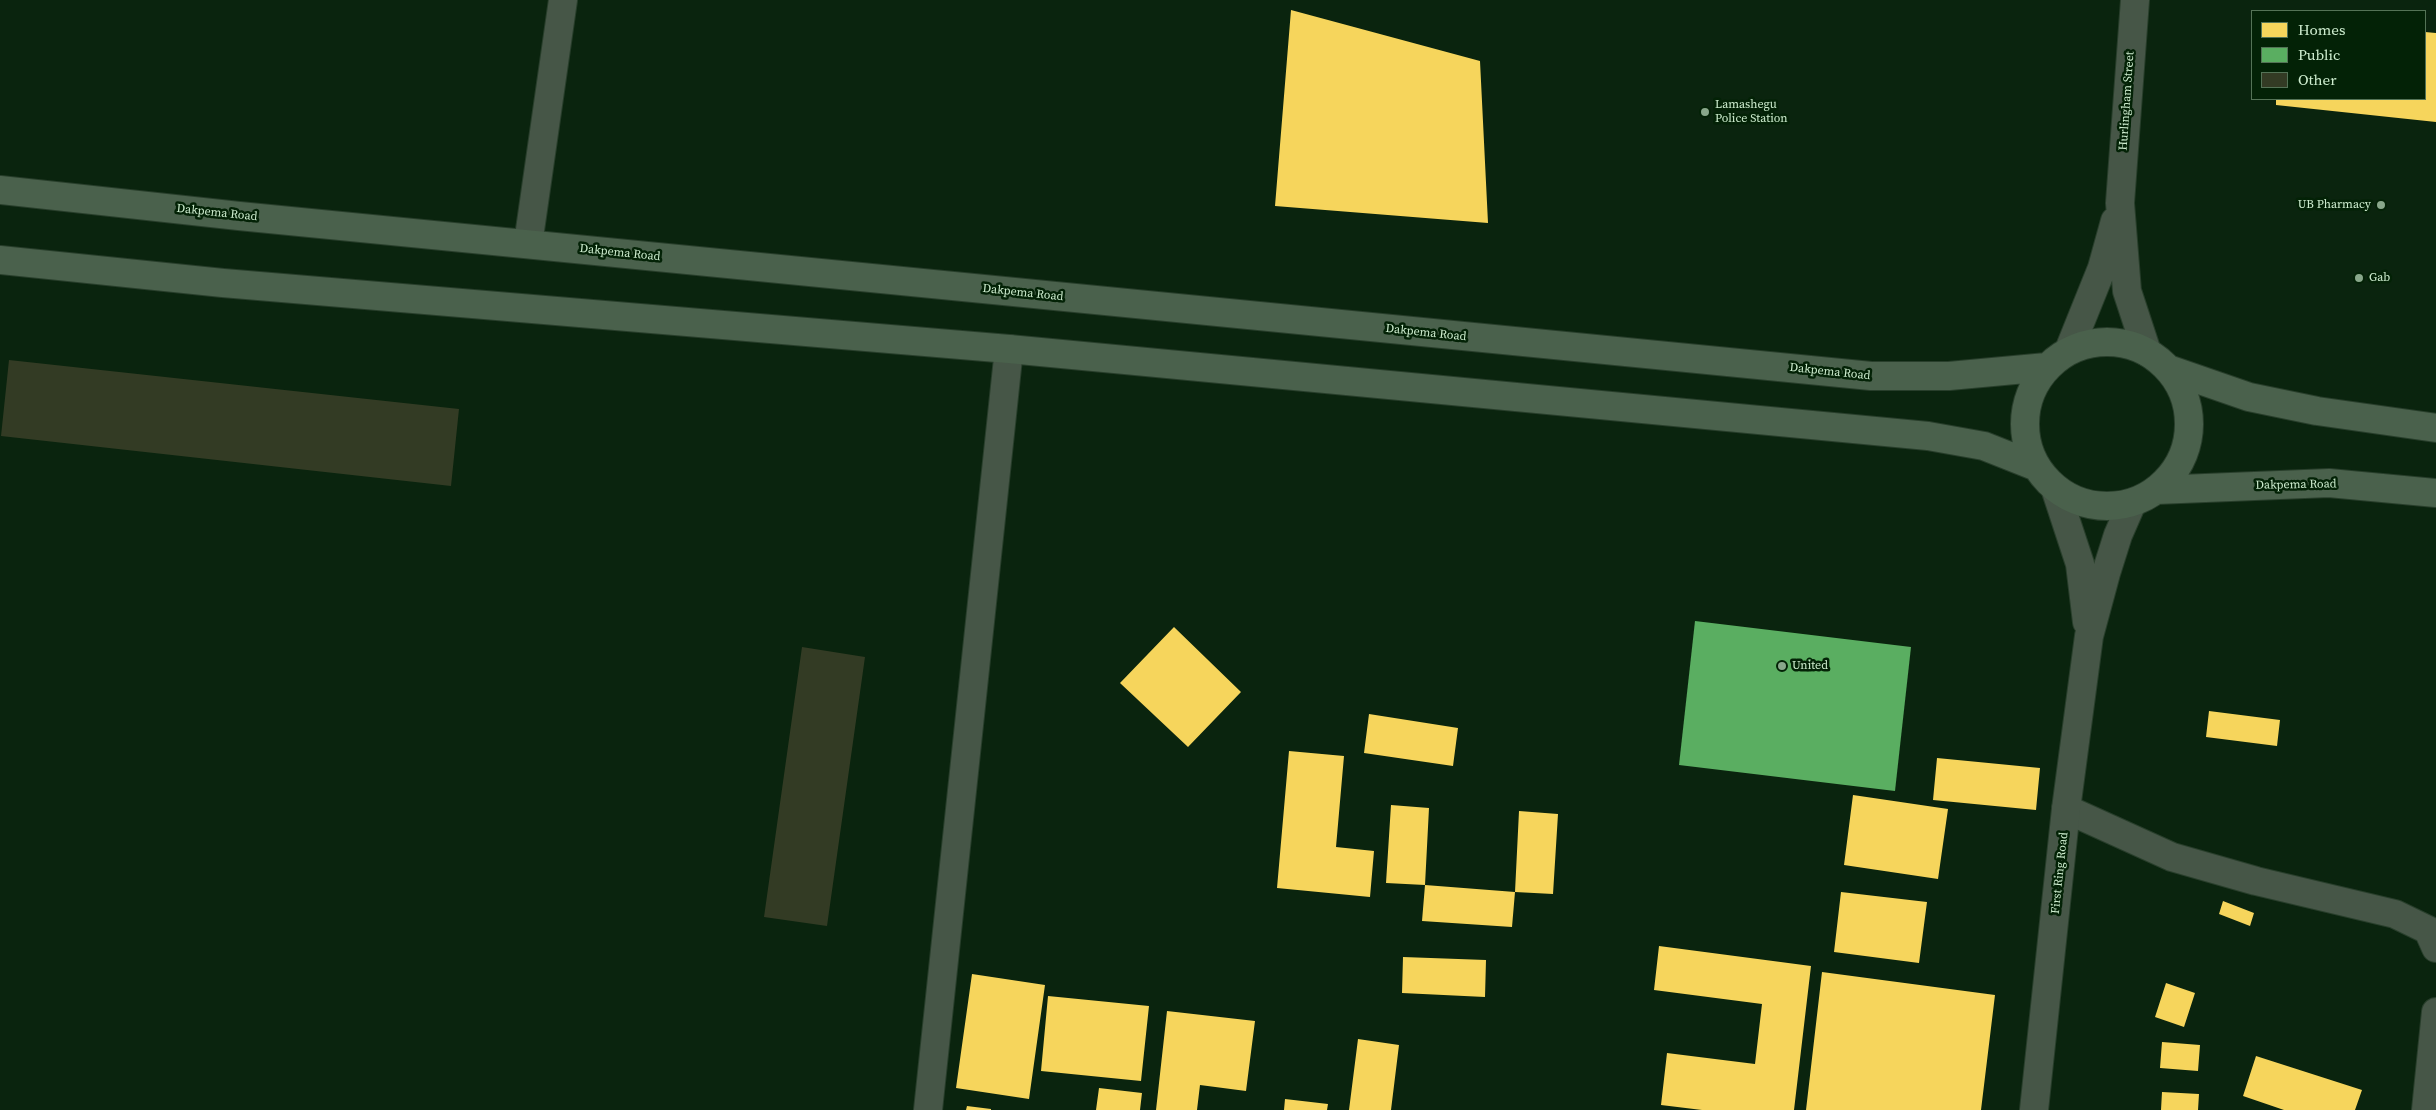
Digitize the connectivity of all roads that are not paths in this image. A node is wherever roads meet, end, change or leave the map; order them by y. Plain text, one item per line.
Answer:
1 (563, 0) edge
2 (2135, 0) edge
3 (0, 190) edge
4 (2120, 202) junction
5 (528, 244) junction
6 (0, 260) edge
7 (1009, 349) junction
8 (2069, 350) junction
9 (2147, 352) junction
10 (2048, 367) junction
11 (2168, 369) junction
12 (2436, 428) edge
13 (2037, 467) junction
14 (2055, 488) junction
15 (2156, 490) junction
16 (2436, 493) edge
17 (2132, 503) junction
18 (2089, 636) junction
19 (2066, 809) junction
20 (2436, 948) edge
21 (2436, 1012) edge
22 (928, 1110) edge
23 (2034, 1110) edge
24 (2426, 1110) edge

1 - 5 street
2 - 4 street, Hurlingham Street
3 - 5 highway, Dakpema Road
4 - 8 street, Hurlingham Street
4 - 9 street, Hurlingham Street
5 - 10 highway, Dakpema Road
6 - 7 highway
7 - 13 highway
7 - 22 street
8 - 9 highway
8 - 10 highway
9 - 11 highway
10 - 13 highway
11 - 12 highway
11 - 15 highway
13 - 14 highway
14 - 17 highway
14 - 18 street, First Ring Road
15 - 16 highway, Dakpema Road
15 - 17 highway
17 - 18 street, First Ring Road
18 - 19 street, First Ring Road
19 - 20 street
19 - 23 street, First Ring Road
21 - 24 street

